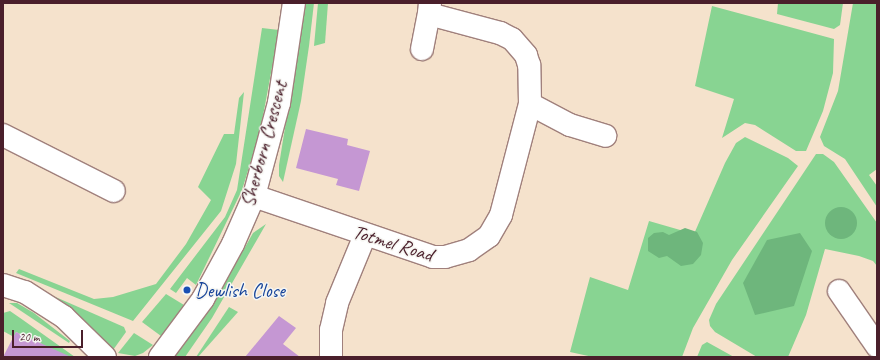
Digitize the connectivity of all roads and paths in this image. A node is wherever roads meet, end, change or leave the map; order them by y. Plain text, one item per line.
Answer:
1 (294, 3) edge
2 (430, 9) edge
3 (422, 49) dead end
4 (530, 104) junction
5 (3, 135) edge
6 (604, 136) dead end
7 (114, 191) dead end
8 (254, 196) junction
9 (365, 235) junction
10 (3, 285) edge
11 (839, 291) dead end
12 (877, 346) edge
13 (105, 357) edge
14 (160, 357) edge
15 (331, 357) edge

1 - 8 street, Sherborn Crescent
2 - 3 street
2 - 4 street, Totmel Road
4 - 6 street
4 - 9 street, Totmel Road
5 - 7 street
8 - 9 street, Totmel Road
8 - 14 street, Sherborn Crescent
9 - 15 street
10 - 13 street
11 - 12 street

